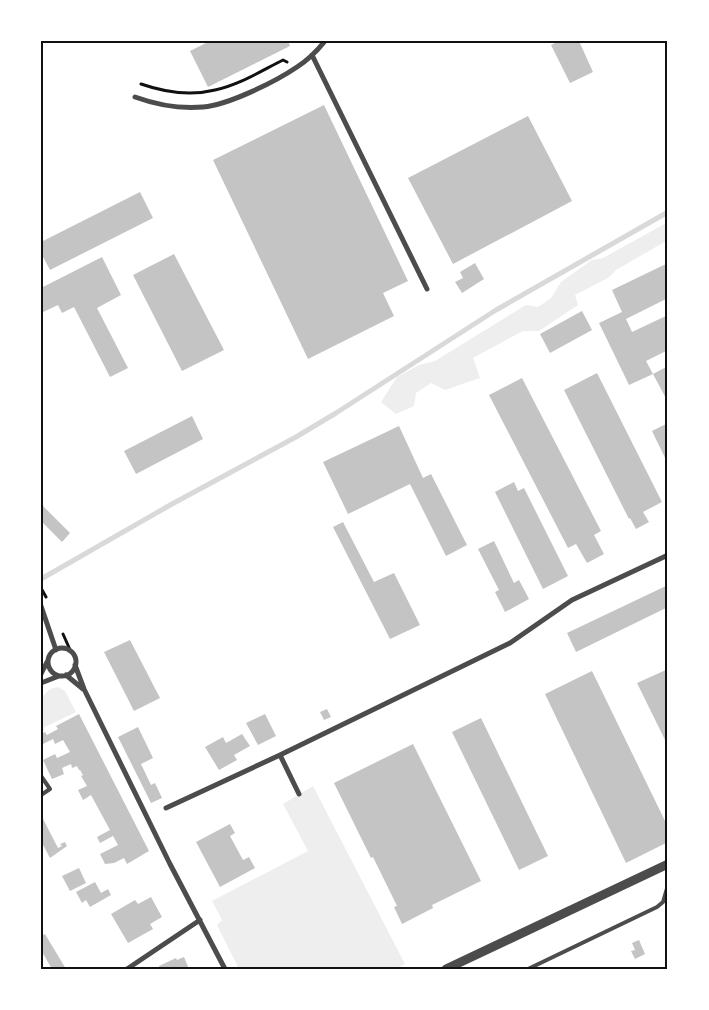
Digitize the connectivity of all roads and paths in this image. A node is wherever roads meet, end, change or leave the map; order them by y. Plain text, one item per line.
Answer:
1 (325, 41) edge
2 (312, 55) junction
3 (283, 60) dead end
4 (141, 84) dead end
5 (135, 97) dead end
6 (427, 289) dead end
7 (668, 555) edge
8 (41, 606) edge
9 (62, 631) dead end
10 (56, 650) junction
11 (71, 652) junction
12 (49, 657) junction
13 (75, 665) junction
14 (41, 674) edge
15 (63, 676) junction
16 (41, 683) edge
17 (84, 689) junction
18 (280, 755) junction
19 (41, 776) edge
20 (41, 794) edge
21 (299, 794) dead end
22 (166, 808) dead end
23 (668, 864) edge
24 (668, 885) edge
25 (200, 920) junction
26 (127, 969) edge
27 (225, 969) edge
28 (446, 969) edge
29 (528, 969) edge

1 - 2 street
2 - 5 street
2 - 6 street
3 - 4 path
7 - 18 street
8 - 10 street
9 - 11 path
10 - 11 street
10 - 12 street
11 - 13 street
12 - 14 street
12 - 15 street
13 - 15 street
13 - 17 street
15 - 16 street
15 - 17 street
17 - 25 street
18 - 21 street
18 - 22 street
19 - 20 lane
23 - 28 street
24 - 29 lane
25 - 26 street
25 - 27 street

